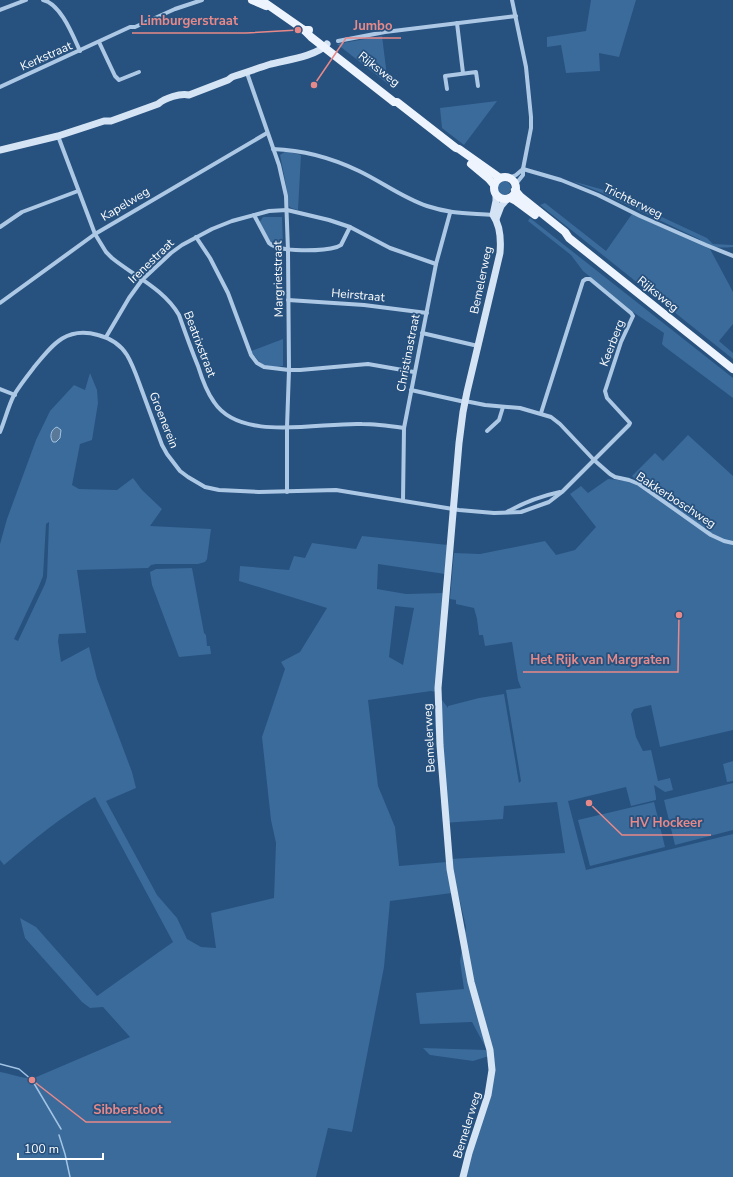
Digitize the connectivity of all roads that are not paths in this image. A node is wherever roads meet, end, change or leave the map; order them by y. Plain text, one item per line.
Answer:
1 (26, 0) edge
2 (43, 0) edge
3 (202, 0) edge
4 (252, 0) edge
5 (261, 0) edge
6 (512, 0) edge
7 (51, 2) edge
8 (270, 7) junction
9 (0, 10) edge
10 (516, 16) junction
11 (457, 23) junction
12 (99, 42) junction
13 (338, 42) dead end
14 (327, 44) junction
15 (80, 51) junction
16 (139, 72) dead end
17 (247, 73) junction
18 (463, 73) junction
19 (478, 86) dead end
20 (0, 87) edge
21 (447, 90) dead end
22 (268, 133) junction
23 (58, 136) junction
24 (456, 148) junction
25 (273, 149) junction
26 (0, 150) edge
27 (523, 169) junction
28 (500, 178) junction
29 (509, 178) junction
30 (494, 185) junction
31 (515, 188) junction
32 (78, 190) junction
33 (496, 195) junction
34 (508, 198) junction
35 (287, 210) junction
36 (450, 213) junction
37 (254, 215) junction
38 (495, 216) junction
39 (0, 227) edge
40 (350, 227) junction
41 (95, 234) junction
42 (196, 237) junction
43 (569, 238) junction
44 (288, 251) junction
45 (733, 256) edge
46 (436, 264) junction
47 (142, 280) junction
48 (288, 300) junction
49 (0, 303) edge
50 (426, 313) junction
51 (422, 333) junction
52 (106, 337) junction
53 (478, 346) junction
54 (733, 369) edge
55 (289, 370) junction
56 (414, 372) junction
57 (0, 388) edge
58 (411, 390) junction
59 (14, 395) junction
60 (465, 402) junction
61 (503, 407) junction
62 (541, 413) junction
63 (287, 427) junction
64 (404, 428) junction
65 (487, 431) dead end
66 (0, 432) edge
67 (594, 460) junction
68 (287, 492) junction
69 (562, 492) junction
70 (403, 500) junction
71 (453, 509) junction
72 (506, 512) junction
73 (733, 543) edge
74 (463, 1177) edge

1 - 9 street
2 - 7 street
3 - 12 street, Kerkstraat
4 - 8 main road, Rijksweg
5 - 8 main road, Rijksweg
6 - 10 street
7 - 15 street
8 - 14 main road, Rijksweg
10 - 11 street
10 - 27 street
11 - 13 street
11 - 18 street
12 - 15 street, Kerkstraat
12 - 16 street
14 - 17 street
14 - 24 main road, Rijksweg
15 - 20 street, Kerkstraat
17 - 22 street, Margrietstraat
17 - 23 street
18 - 19 street
18 - 21 street
22 - 25 street, Margrietstraat
22 - 41 street, Kapelweg
23 - 26 street
23 - 32 street, Beatrixstraat
24 - 28 main road, Rijksweg
24 - 30 main road, Rijksweg
25 - 35 street, Margrietstraat
25 - 36 street
27 - 29 street
27 - 31 street
27 - 45 street, Trichterweg
28 - 29 main road
28 - 30 main road
29 - 31 main road
30 - 33 main road
31 - 34 main road
31 - 43 main road, Rijksweg
32 - 39 street
32 - 41 street, Beatrixstraat
33 - 34 main road
33 - 38 street, Bemelerweg
34 - 38 street
34 - 43 main road, Rijksweg
35 - 37 street, Irenestraat
35 - 40 street, Irenestraat
35 - 44 street, Margrietstraat
36 - 38 street
36 - 46 street, Christinastraat
37 - 42 street, Irenestraat
37 - 44 street
38 - 53 street, Bemelerweg
40 - 44 street
40 - 46 street, Irenestraat
41 - 47 street, Beatrixstraat
41 - 49 street, Kapelweg
42 - 47 street, Irenestraat
42 - 55 street
43 - 54 main road, Rijksweg
44 - 48 street, Margrietstraat
46 - 50 street, Christinastraat
47 - 52 street, Irenestraat
47 - 63 street, Beatrixstraat
48 - 50 street, Heirstraat
48 - 55 street, Margrietstraat
50 - 51 street, Christinastraat
51 - 53 street
51 - 56 street, Christinastraat
52 - 59 street, Groenerein
52 - 68 street, Groenerein
53 - 60 street, Bemelerweg
55 - 56 street
55 - 63 street, Margrietstraat
56 - 58 street, Christinastraat
57 - 59 street
58 - 60 street
58 - 64 street, Christinastraat
59 - 66 street, Groenerein
60 - 61 street, Bakkerboschweg
60 - 71 street, Bemelerweg
61 - 62 street, Bakkerboschweg
61 - 65 street
62 - 67 street, Bakkerboschweg
62 - 67 street, Keerberg
63 - 64 street, Beatrixstraat
63 - 68 street, Margrietstraat
64 - 70 street, Christinastraat
67 - 69 street, Groenerein
67 - 73 street, Bakkerboschweg
68 - 70 street, Groenerein
69 - 72 street
69 - 72 street, Groenerein
70 - 71 street, Groenerein
71 - 72 street, Groenerein
71 - 74 street, Bemelerweg

